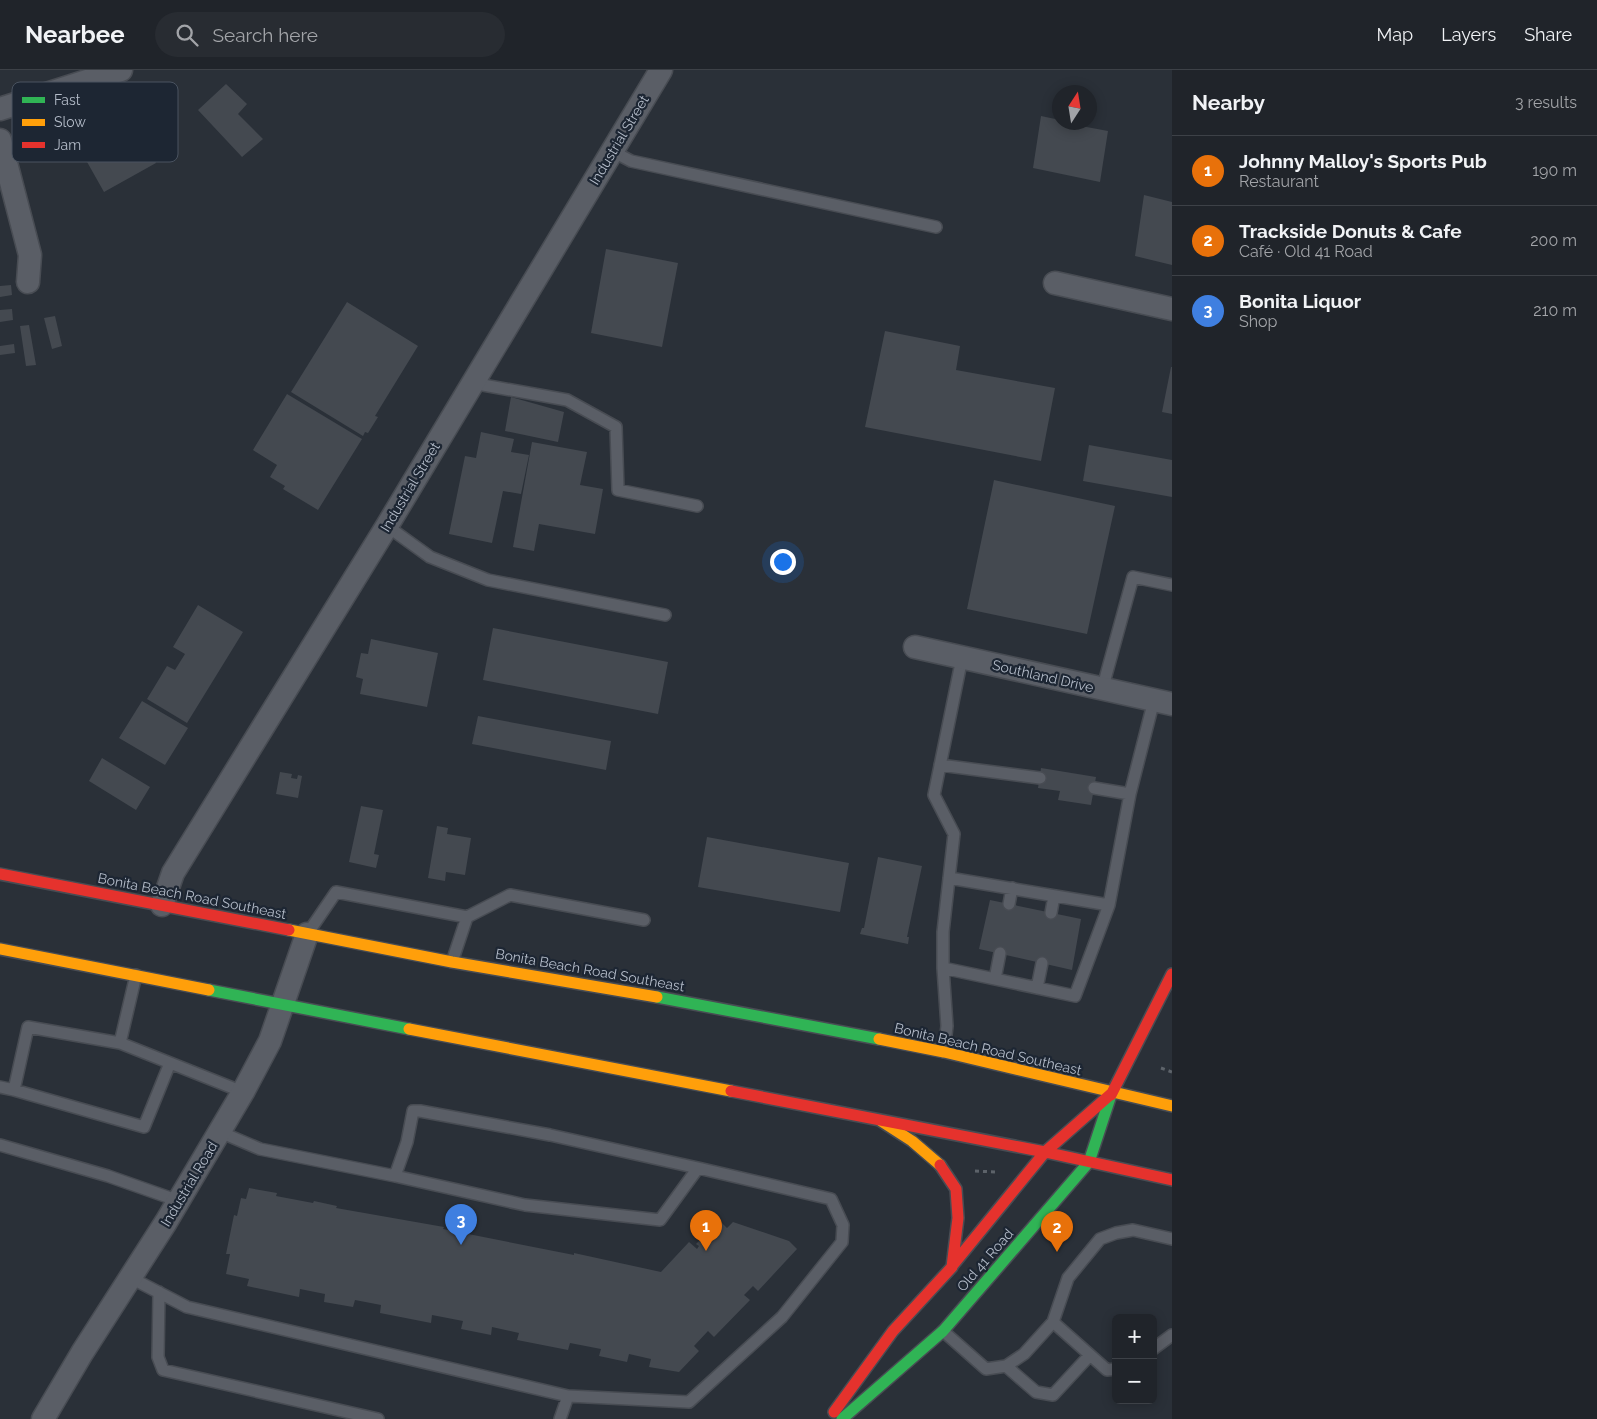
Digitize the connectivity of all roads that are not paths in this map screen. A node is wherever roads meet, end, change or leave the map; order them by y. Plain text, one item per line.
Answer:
1 (122, 70) edge
2 (661, 70) edge
3 (84, 82) edge
4 (12, 105) edge
5 (0, 109) edge
6 (0, 140) edge
7 (612, 151) junction
8 (936, 227) dead end
9 (28, 282) dead end
10 (1055, 283) dead end
11 (1172, 310) edge
12 (472, 383) junction
13 (697, 506) dead end
14 (387, 526) junction
15 (1172, 585) edge
16 (665, 615) dead end
17 (915, 647) dead end
18 (962, 658) junction
19 (1102, 690) junction
20 (1163, 702) edge
21 (940, 765) junction
22 (1040, 778) dead end
23 (1094, 788) dead end
24 (1130, 794) junction
25 (0, 874) edge
26 (949, 878) junction
27 (1012, 888) junction
28 (1054, 896) junction
29 (1009, 904) dead end
30 (162, 905) junction
31 (1109, 905) junction
32 (1051, 913) dead end
33 (467, 917) junction
34 (644, 920) dead end
35 (307, 934) junction
36 (0, 949) edge
37 (1000, 953) dead end
38 (452, 962) junction
39 (1042, 963) dead end
40 (943, 968) junction
41 (1172, 974) edge
42 (136, 975) junction
43 (995, 979) junction
44 (1037, 988) junction
45 (283, 1004) junction
46 (120, 1042) junction
47 (944, 1052) junction
48 (170, 1063) junction
49 (0, 1087) edge
50 (14, 1090) junction
51 (242, 1092) junction
52 (1112, 1094) junction
53 (1172, 1106) edge
54 (881, 1121) junction
55 (220, 1132) junction
56 (0, 1145) edge
57 (1045, 1152) junction
58 (1089, 1162) junction
59 (698, 1168) junction
60 (395, 1176) junction
61 (1172, 1180) edge
62 (179, 1201) junction
63 (1172, 1239) edge
64 (952, 1267) junction
65 (131, 1278) junction
66 (159, 1292) junction
67 (1053, 1322) junction
68 (943, 1332) junction
69 (1172, 1335) edge
70 (1157, 1345) edge
71 (1090, 1355) junction
72 (1006, 1366) junction
73 (1112, 1369) edge
74 (568, 1396) junction
75 (43, 1419) edge
76 (378, 1419) edge
77 (560, 1419) edge
78 (829, 1419) edge
79 (842, 1419) edge

1 - 3 street
2 - 7 street, Industrial Street
4 - 5 street
6 - 9 street
7 - 8 lane
7 - 12 street, Industrial Street
10 - 11 street
12 - 13 lane
12 - 14 street, Industrial Street
14 - 16 lane
14 - 30 street, Industrial Street
15 - 19 lane
17 - 18 street, Southland Drive
18 - 19 street, Southland Drive
18 - 21 lane
19 - 20 street, Southland Drive
20 - 24 lane
21 - 22 lane
21 - 26 lane
23 - 24 lane
24 - 31 lane
25 - 30 main road, Bonita Beach Road Southeast
26 - 27 lane
26 - 40 lane
27 - 28 lane
27 - 29 lane
28 - 31 lane
28 - 32 lane
30 - 35 main road, Bonita Beach Road Southeast
31 - 44 lane
33 - 34 lane
33 - 35 lane
33 - 38 lane
35 - 38 main road, Bonita Beach Road Southeast
35 - 45 street, Industrial Road
36 - 42 main road
37 - 43 lane
38 - 47 main road, Bonita Beach Road Southeast
39 - 44 lane
40 - 43 lane
40 - 47 lane
41 - 52 main road, Old 41 Road
42 - 45 main road
42 - 46 lane
43 - 44 lane
45 - 51 street, Industrial Road
45 - 54 main road
46 - 48 lane
46 - 50 lane
47 - 52 main road, Bonita Beach Road Southeast
48 - 50 lane
48 - 51 lane
49 - 50 lane
51 - 55 street, Industrial Road
52 - 53 main road, Bonita Beach Road Southeast
52 - 57 main road, Old 41 Road
52 - 58 main road, Old 41 Road
54 - 57 main road
54 - 64 main road
55 - 60 lane
55 - 62 street, Industrial Road
56 - 62 lane
57 - 58 main road
57 - 64 main road, Old 41 Road
58 - 61 main road
58 - 68 main road, Old 41 Road
59 - 60 lane
59 - 60 lane
59 - 74 lane
62 - 65 street, Industrial Road
63 - 67 lane
64 - 78 main road, Old 41 Road
65 - 66 lane
65 - 75 street, Industrial Road
66 - 74 lane
66 - 76 lane
67 - 71 lane
67 - 72 lane
68 - 72 lane
68 - 79 main road, Old 41 Road
69 - 70 lane
71 - 72 lane
71 - 73 lane
74 - 77 lane

